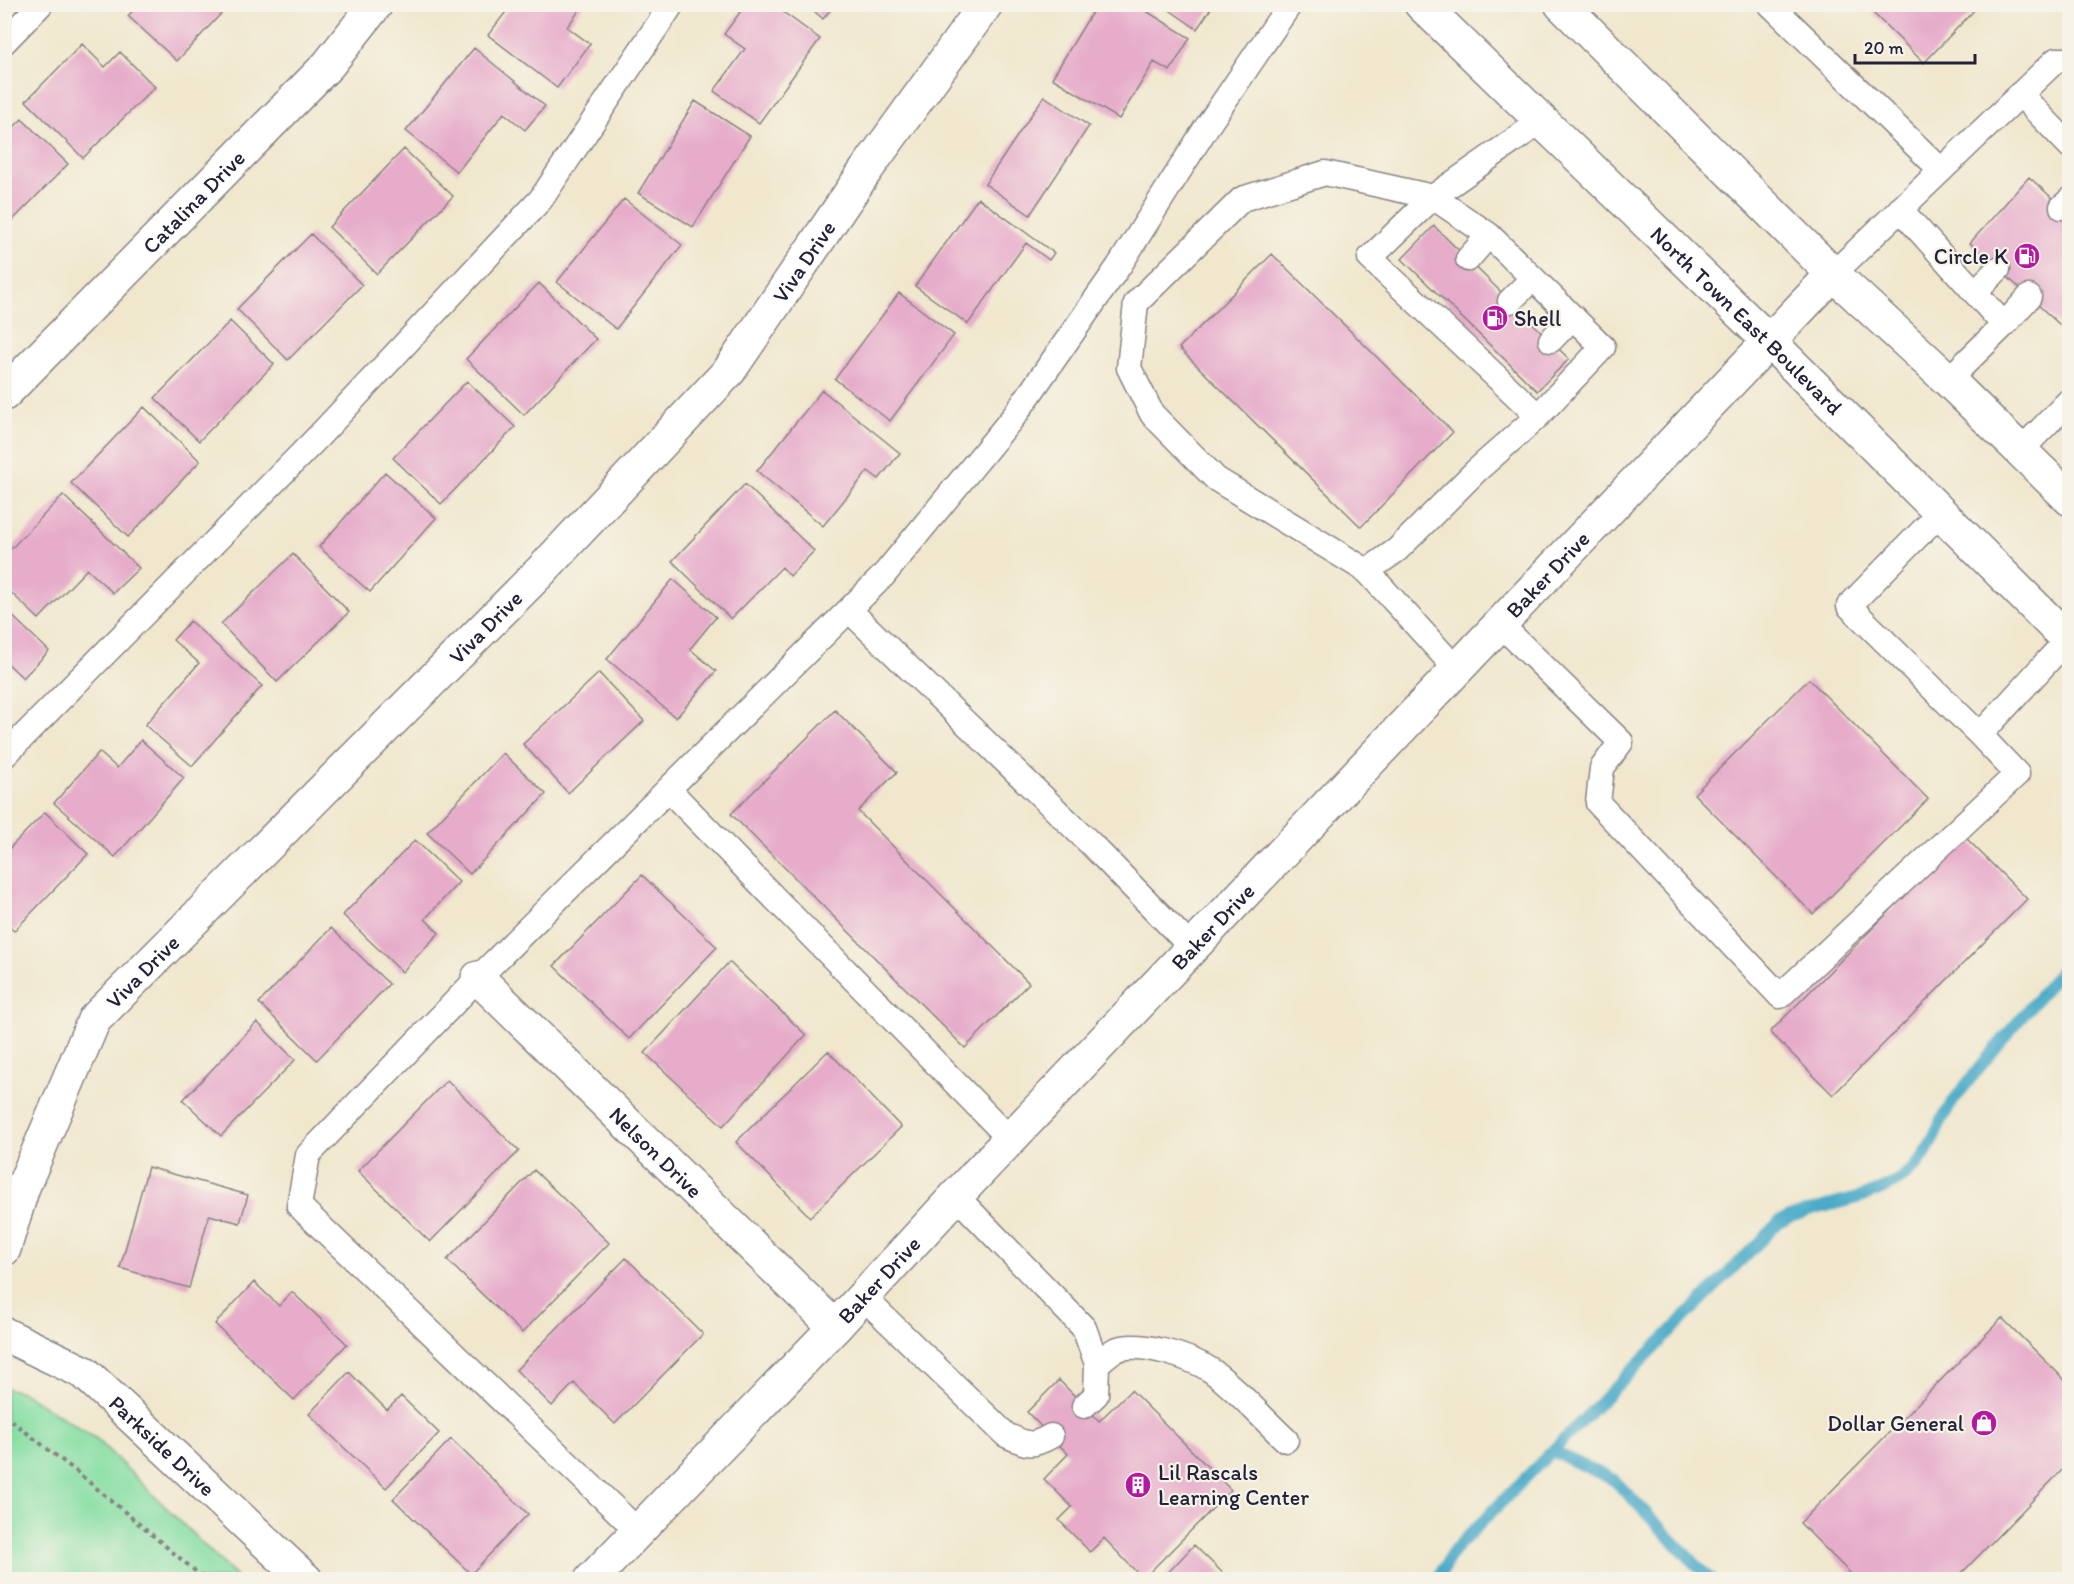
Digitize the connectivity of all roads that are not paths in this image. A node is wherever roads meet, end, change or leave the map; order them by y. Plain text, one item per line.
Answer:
1 (41, 4) edge
2 (376, 4) edge
3 (672, 4) edge
4 (986, 4) edge
5 (1290, 4) edge
6 (1421, 4) edge
7 (1561, 4) edge
8 (1770, 4) edge
9 (4, 42) edge
10 (2070, 60) edge
11 (2020, 94) junction
12 (1540, 122) junction
13 (2070, 146) edge
14 (1941, 170) junction
15 (1433, 197) junction
16 (1900, 209) junction
17 (1489, 235) junction
18 (1468, 259) dead end
19 (1998, 268) dead end
20 (1833, 274) junction
21 (1533, 278) junction
22 (1975, 292) junction
23 (2029, 297) dead end
24 (1510, 301) dead end
25 (1573, 317) junction
26 (2004, 325) junction
27 (1551, 340) dead end
28 (1769, 341) junction
29 (1948, 380) junction
30 (4, 394) edge
31 (2070, 400) edge
32 (1538, 416) junction
33 (2021, 450) junction
34 (2070, 499) edge
35 (1940, 513) junction
36 (1367, 571) junction
37 (849, 610) junction
38 (1500, 624) junction
39 (2068, 641) edge
40 (1457, 670) junction
41 (1980, 735) junction
42 (4, 756) edge
43 (669, 790) junction
44 (1192, 948) junction
45 (478, 978) junction
46 (1010, 1139) junction
47 (956, 1196) junction
48 (4, 1249) edge
49 (863, 1297) junction
50 (836, 1327) junction
51 (4, 1334) edge
52 (1097, 1364) junction
53 (1084, 1406) dead end
54 (1051, 1436) dead end
55 (1286, 1440) dead end
56 (639, 1531) junction
57 (306, 1580) edge
58 (591, 1580) edge

1 - 9 lane
2 - 30 street, Catalina Drive
3 - 42 lane
4 - 48 street, Viva Drive
5 - 37 lane
6 - 12 street, North Town East Boulevard
7 - 20 street
8 - 14 lane
10 - 11 lane
11 - 13 lane
11 - 14 lane
12 - 15 lane
12 - 28 street, North Town East Boulevard
14 - 16 lane
15 - 17 lane
15 - 32 lane
15 - 36 lane
16 - 20 lane
16 - 22 lane
17 - 18 lane
17 - 21 lane
19 - 22 lane
20 - 28 street, Baker Drive
20 - 29 street
21 - 24 lane
21 - 25 lane
22 - 26 lane
23 - 26 lane
25 - 27 lane
25 - 32 lane
26 - 29 lane
28 - 35 street, North Town East Boulevard
28 - 38 street, Baker Drive
29 - 33 street
31 - 33 lane
32 - 36 lane
33 - 34 street
35 - 39 street, North Town East Boulevard
35 - 41 lane
36 - 40 lane
37 - 43 lane
37 - 44 lane
38 - 40 street, Baker Drive
38 - 41 lane
39 - 41 lane
40 - 44 street, Baker Drive
43 - 45 lane
43 - 46 lane
44 - 46 street, Baker Drive
45 - 50 street, Nelson Drive
45 - 56 lane
46 - 47 street, Baker Drive
47 - 49 street, Baker Drive
47 - 52 lane
49 - 50 street, Baker Drive
49 - 54 lane
50 - 56 street, Baker Drive
51 - 57 street, Parkside Drive
52 - 53 lane
52 - 55 lane
56 - 58 street, Baker Drive

